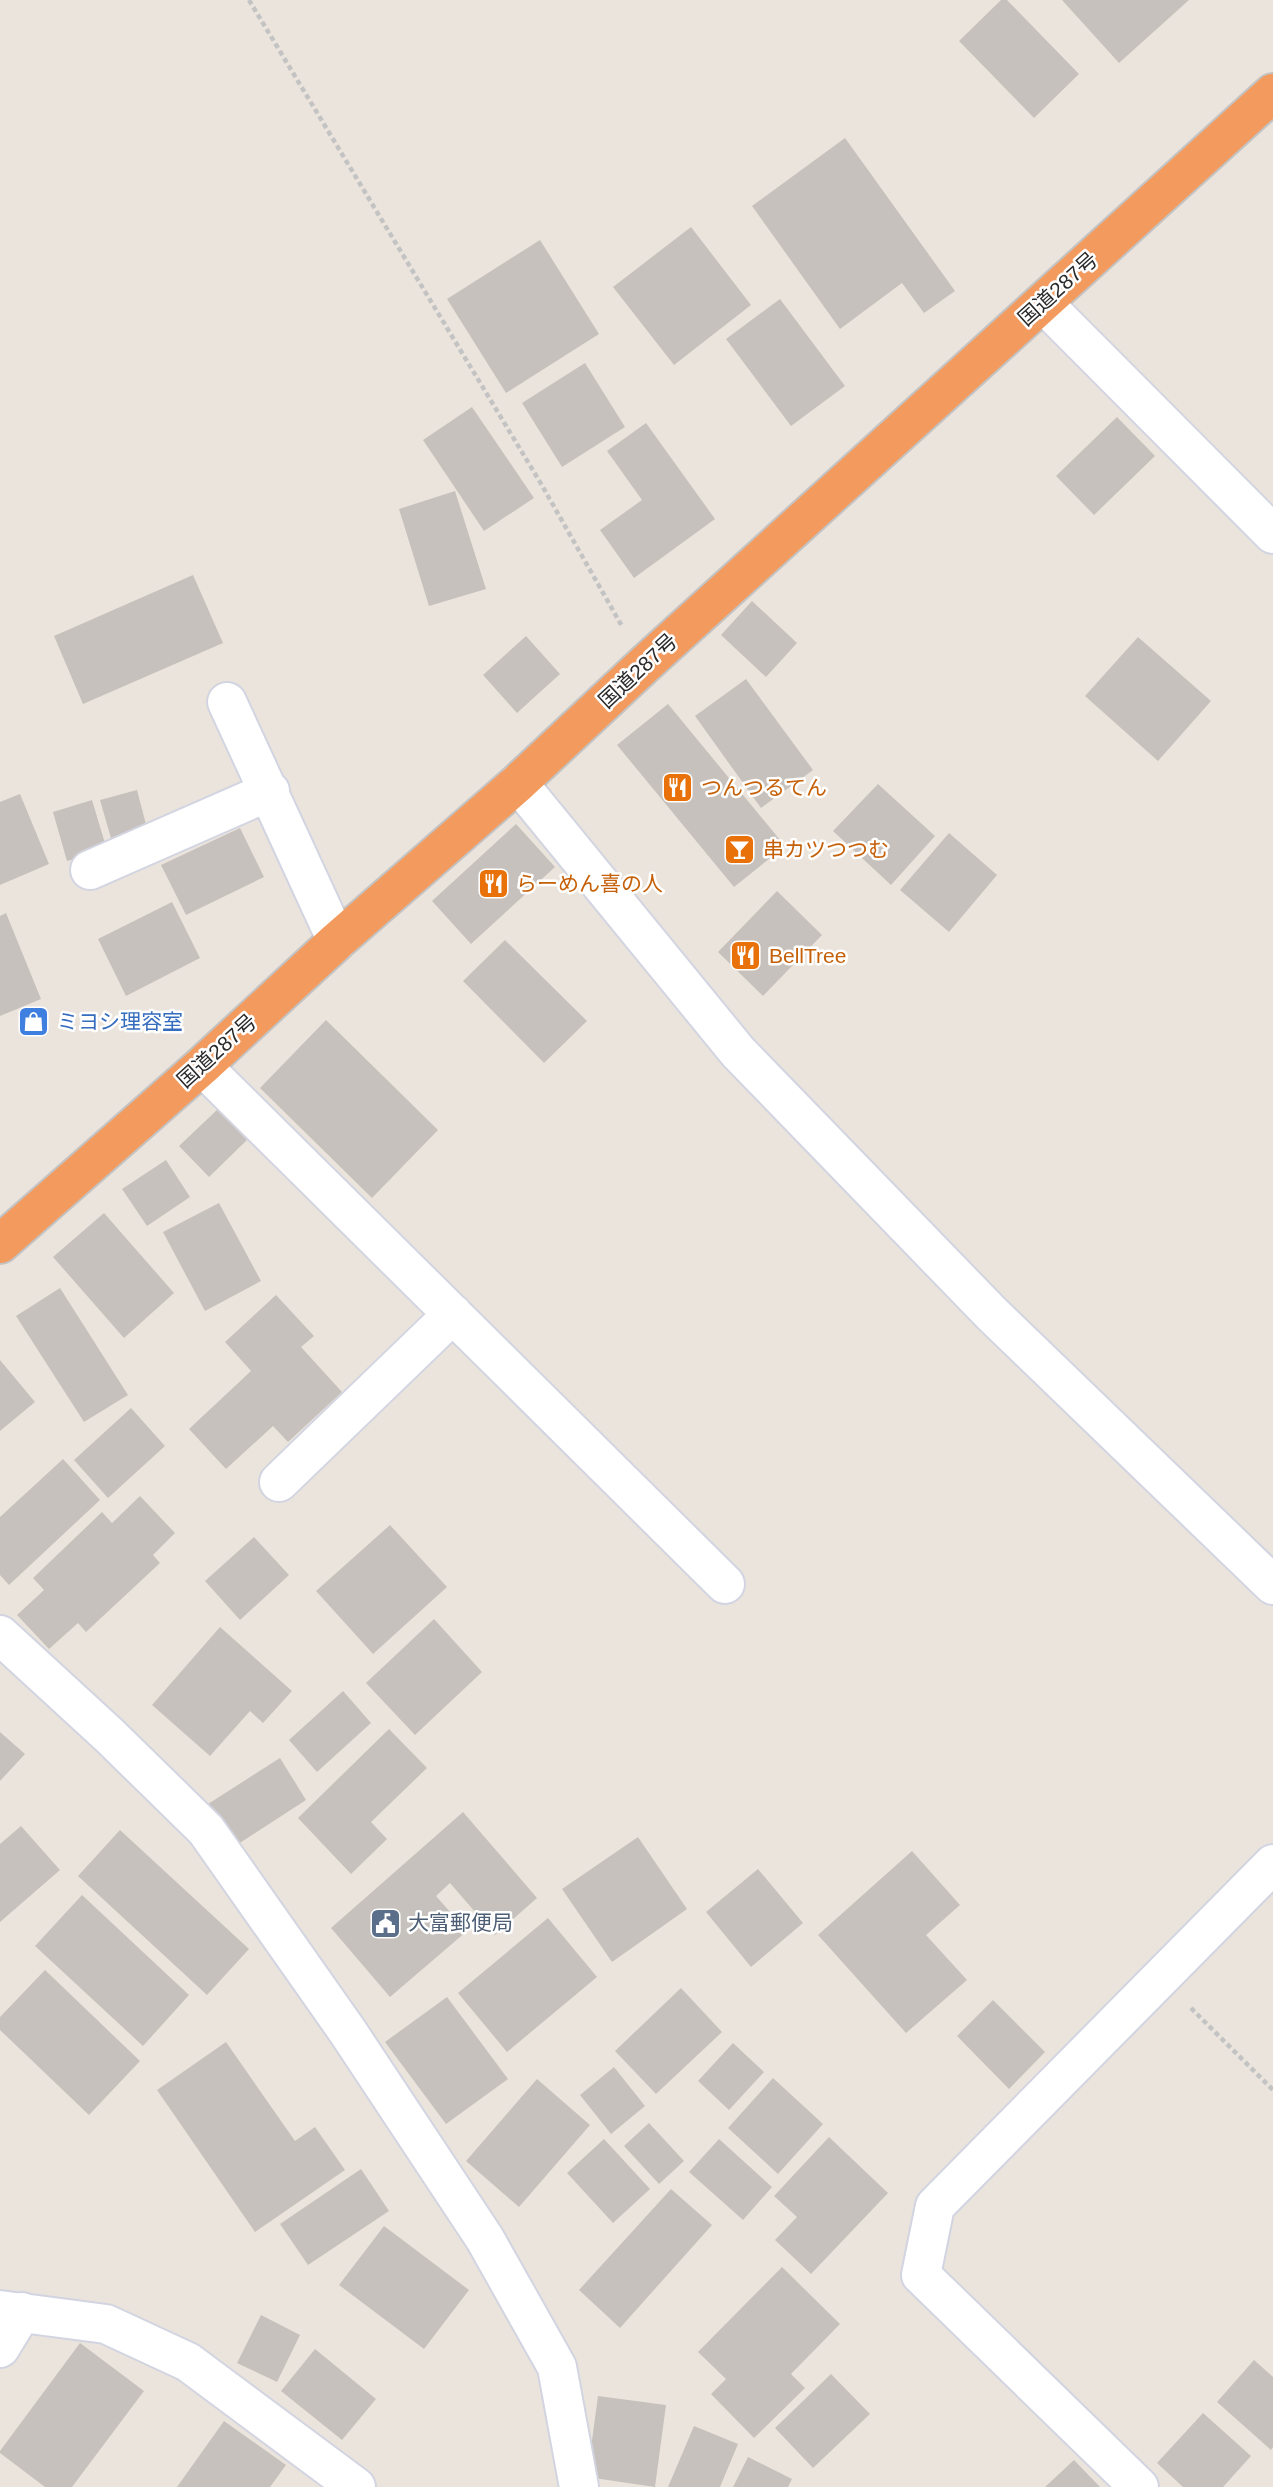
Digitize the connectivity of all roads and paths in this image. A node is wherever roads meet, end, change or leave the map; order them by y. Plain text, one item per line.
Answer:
1 (249, 0) edge
2 (1273, 93) edge
3 (1043, 303) junction
4 (1273, 534) edge
5 (644, 665) junction
6 (228, 702) dead end
7 (518, 783) junction
8 (270, 791) junction
9 (90, 870) dead end
10 (337, 941) junction
11 (202, 1066) junction
12 (0, 1244) edge
13 (453, 1314) junction
14 (279, 1482) dead end
15 (725, 1584) dead end
16 (1273, 1585) edge
17 (0, 1635) edge
18 (1273, 1864) edge
19 (1161, 1978) junction
20 (1273, 2090) edge
21 (11, 2311) edge
22 (0, 2348) edge
23 (356, 2487) edge
24 (579, 2487) edge
25 (1139, 2487) edge

1 - 5 path
2 - 3 highway, 国道287号
3 - 4 lane
3 - 5 highway, 国道287号
5 - 7 highway, 国道287号
6 - 8 lane
7 - 10 highway, 国道287号
7 - 16 lane
8 - 9 lane
8 - 10 lane
10 - 11 highway, 国道287号
11 - 12 highway, 国道287号
11 - 13 lane
13 - 14 lane
13 - 15 lane
17 - 24 lane
18 - 19 lane
19 - 20 path
19 - 25 lane
21 - 22 lane
21 - 23 lane

